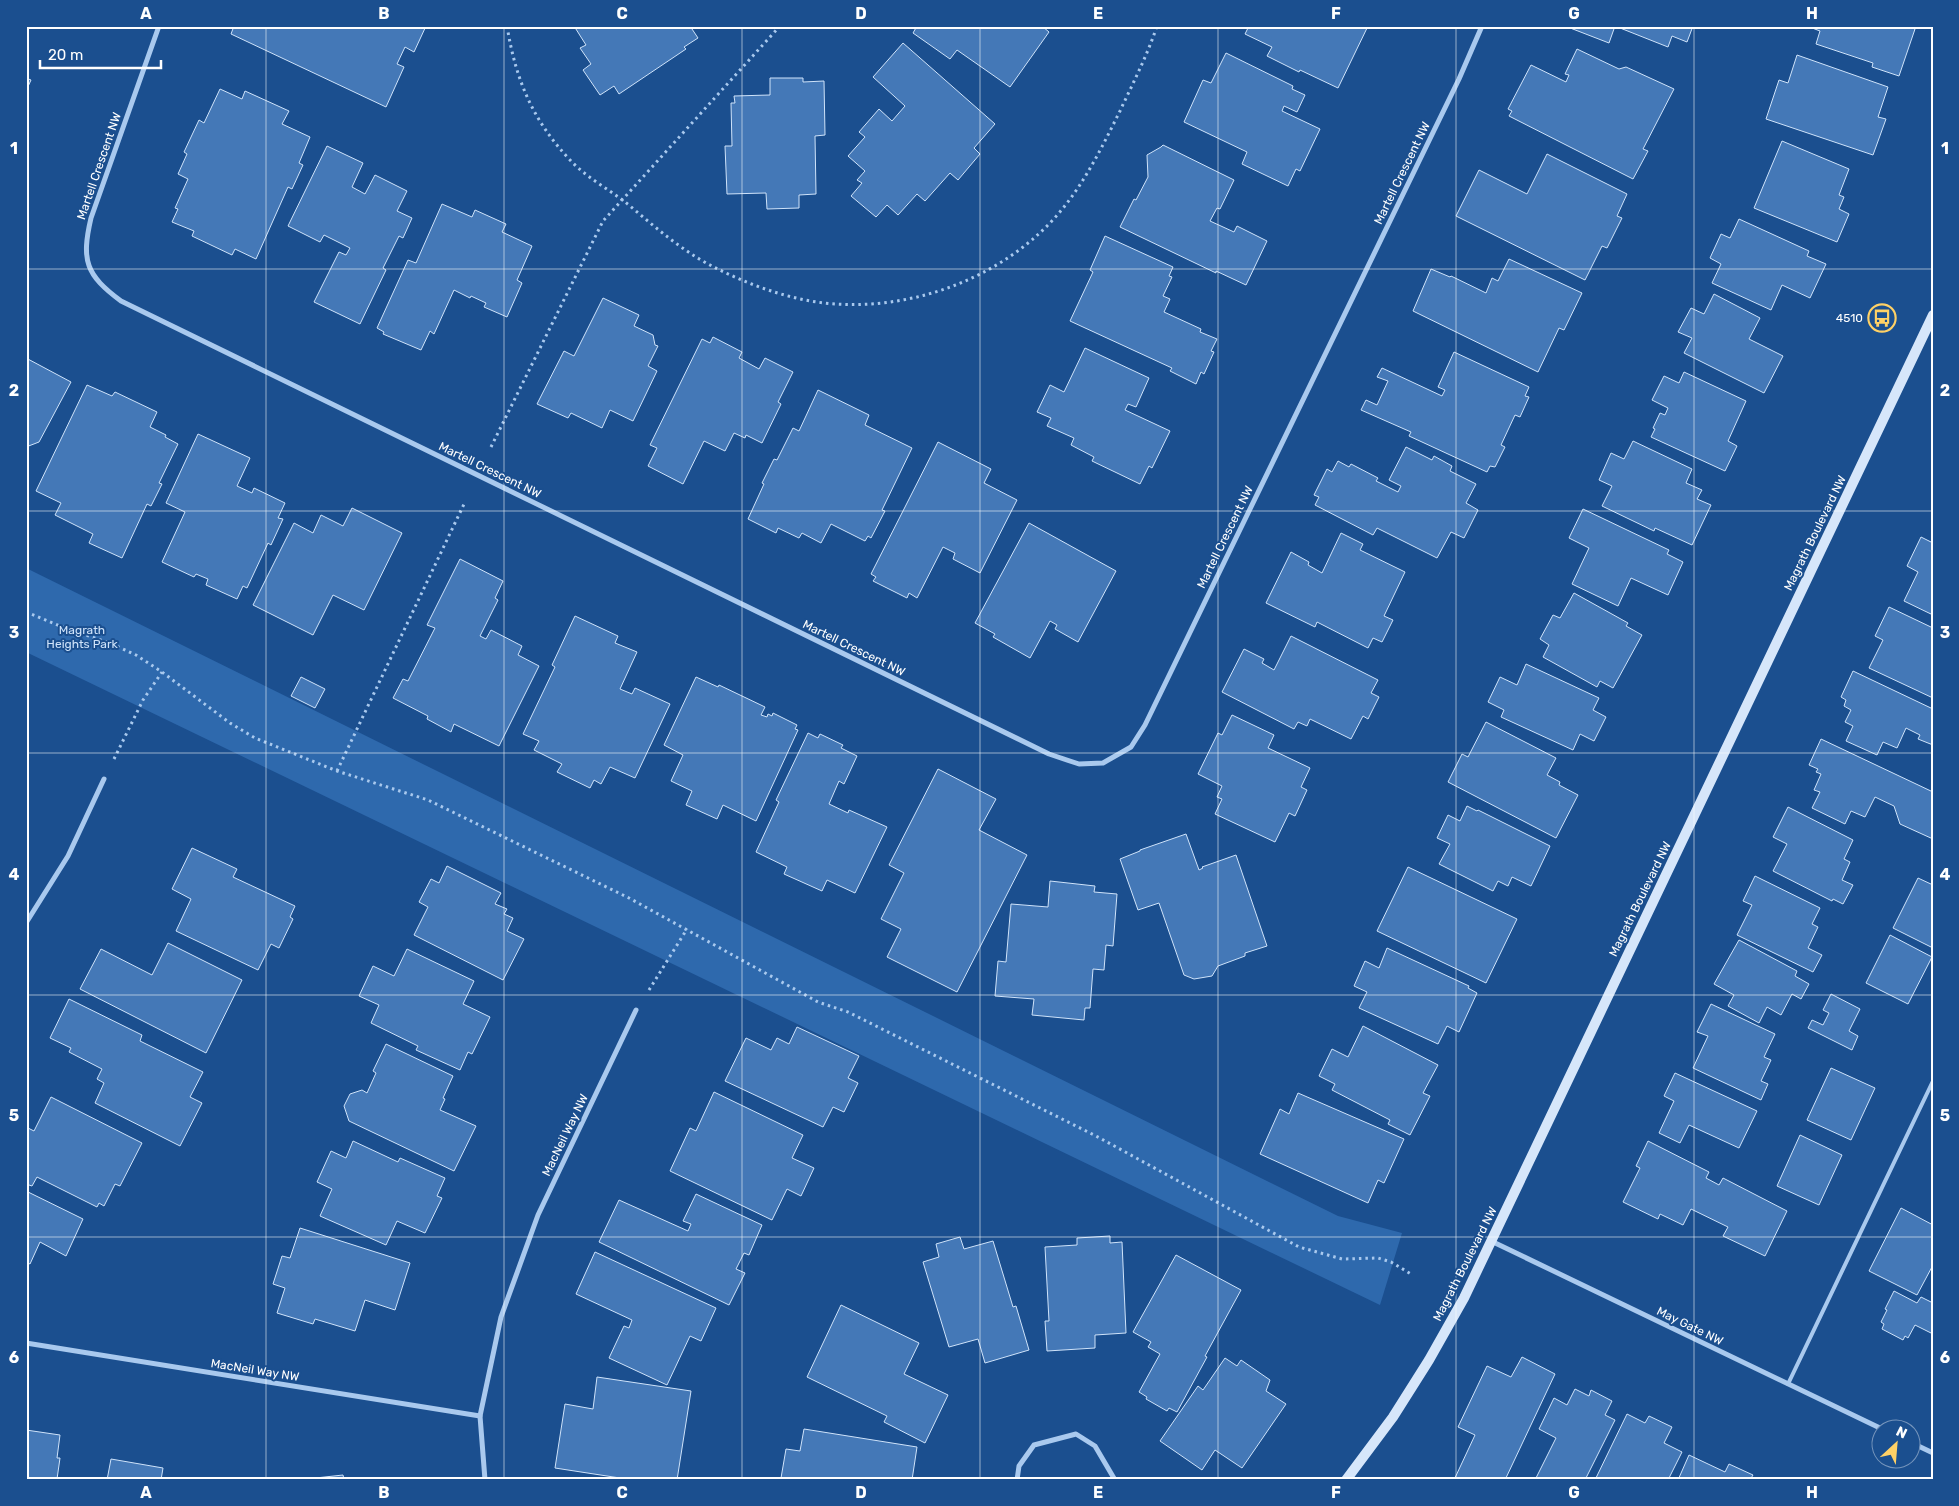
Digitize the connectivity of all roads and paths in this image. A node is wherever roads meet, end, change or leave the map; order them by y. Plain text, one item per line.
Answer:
1 (159, 26) edge
2 (507, 26) edge
3 (780, 26) edge
4 (1156, 26) edge
5 (1482, 26) edge
6 (622, 199) junction
7 (1933, 315) edge
8 (491, 447) dead end
9 (465, 502) dead end
10 (26, 612) edge
11 (162, 672) junction
12 (337, 771) junction
13 (104, 779) joint
14 (26, 923) edge
15 (688, 929) junction
16 (636, 1010) joint
17 (1933, 1081) edge
18 (1491, 1241) junction
19 (1411, 1274) dead end
20 (26, 1344) edge
21 (1788, 1384) junction
22 (480, 1416) junction
23 (1872, 1424) edge
24 (485, 1480) edge
25 (1017, 1480) edge
26 (1115, 1480) edge
27 (1346, 1480) edge

1 - 5 street, Martell Crescent NW
2 - 6 path
3 - 6 path
4 - 6 path
6 - 8 path
7 - 18 street, Magrath Boulevard NW
9 - 12 path
10 - 11 path
11 - 12 path
11 - 13 path
12 - 15 path
13 - 14 street
15 - 16 path
15 - 19 path
16 - 22 street, MacNeil Way NW
17 - 21 lane
18 - 21 street, May Gate NW
18 - 27 street, Magrath Boulevard NW
20 - 22 street, MacNeil Way NW
21 - 23 street, May Gate NW
22 - 24 street, MacNeil Way NW
25 - 26 street

